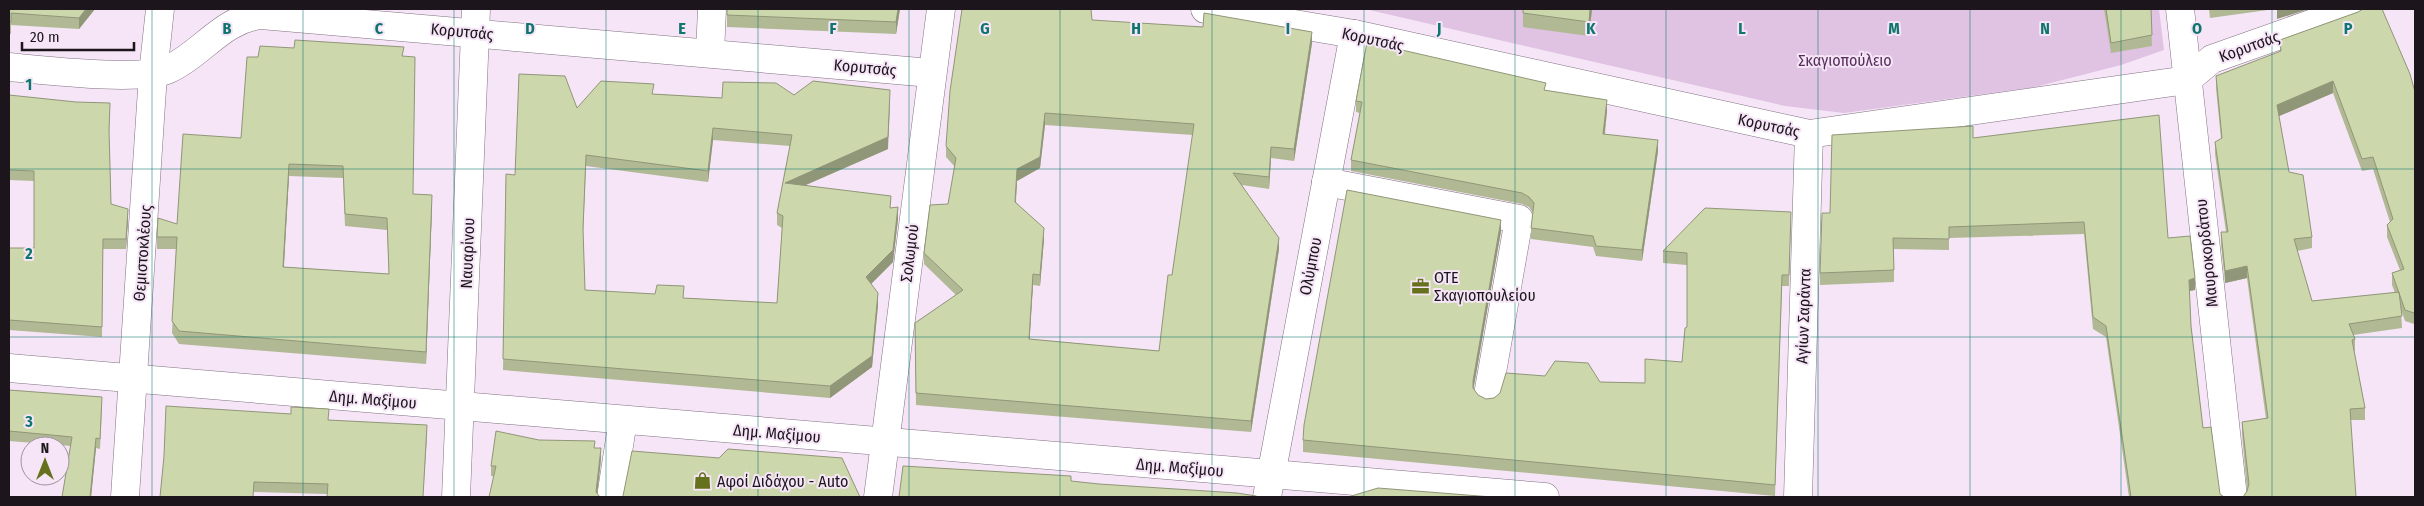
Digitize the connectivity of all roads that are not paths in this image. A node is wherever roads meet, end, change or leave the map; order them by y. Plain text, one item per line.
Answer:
1 (160, 9) edge
2 (712, 9) edge
3 (941, 9) edge
4 (1205, 9) edge
5 (2180, 9) edge
6 (2354, 9) edge
7 (476, 20) edge
8 (1354, 34) junction
9 (710, 53) junction
10 (9, 67) edge
11 (931, 73) junction
12 (154, 74) junction
13 (2187, 80) junction
14 (1809, 134) junction
15 (1326, 182) junction
16 (9, 368) edge
17 (134, 379) junction
18 (1488, 395) dead end
19 (462, 406) junction
20 (623, 420) junction
21 (886, 442) junction
22 (1269, 486) edge
23 (125, 497) edge
24 (456, 497) edge
25 (611, 497) edge
26 (878, 497) edge
27 (1545, 497) edge
28 (1798, 497) edge
29 (2233, 497) edge

1 - 12 street, Θεμιστοκλέους
2 - 9 street
3 - 11 street, Σολωμού
4 - 8 street, Κορυτσάς
5 - 13 street, Μαυροκορδάτου
6 - 13 street, Κορυτσάς
7 - 9 street, Κορυτσάς
7 - 12 street, Κορυτσάς
7 - 19 street, Ναυαρίνου
8 - 14 street, Κορυτσάς
8 - 15 street, Ολύμπου
9 - 11 street, Κορυτσάς
10 - 12 street, Κορυτσάς
11 - 21 street, Σολωμού
12 - 17 street, Θεμιστοκλέους
13 - 14 street, Κορυτσάς
13 - 29 street, Μαυροκορδάτου
14 - 28 street, Αγίων Σαράντα
15 - 18 street
15 - 22 street, Ολύμπου
16 - 17 street, Δημ. Μαξίμου
17 - 19 street, Δημ. Μαξίμου
17 - 23 street, Θεμιστοκλέους
19 - 20 street, Δημ. Μαξίμου
19 - 24 street, Ναυαρίνου
20 - 21 street, Δημ. Μαξίμου
20 - 25 street
21 - 22 street, Δημ. Μαξίμου
21 - 26 street, Σολωμού
22 - 27 street, Δημ. Μαξίμου

